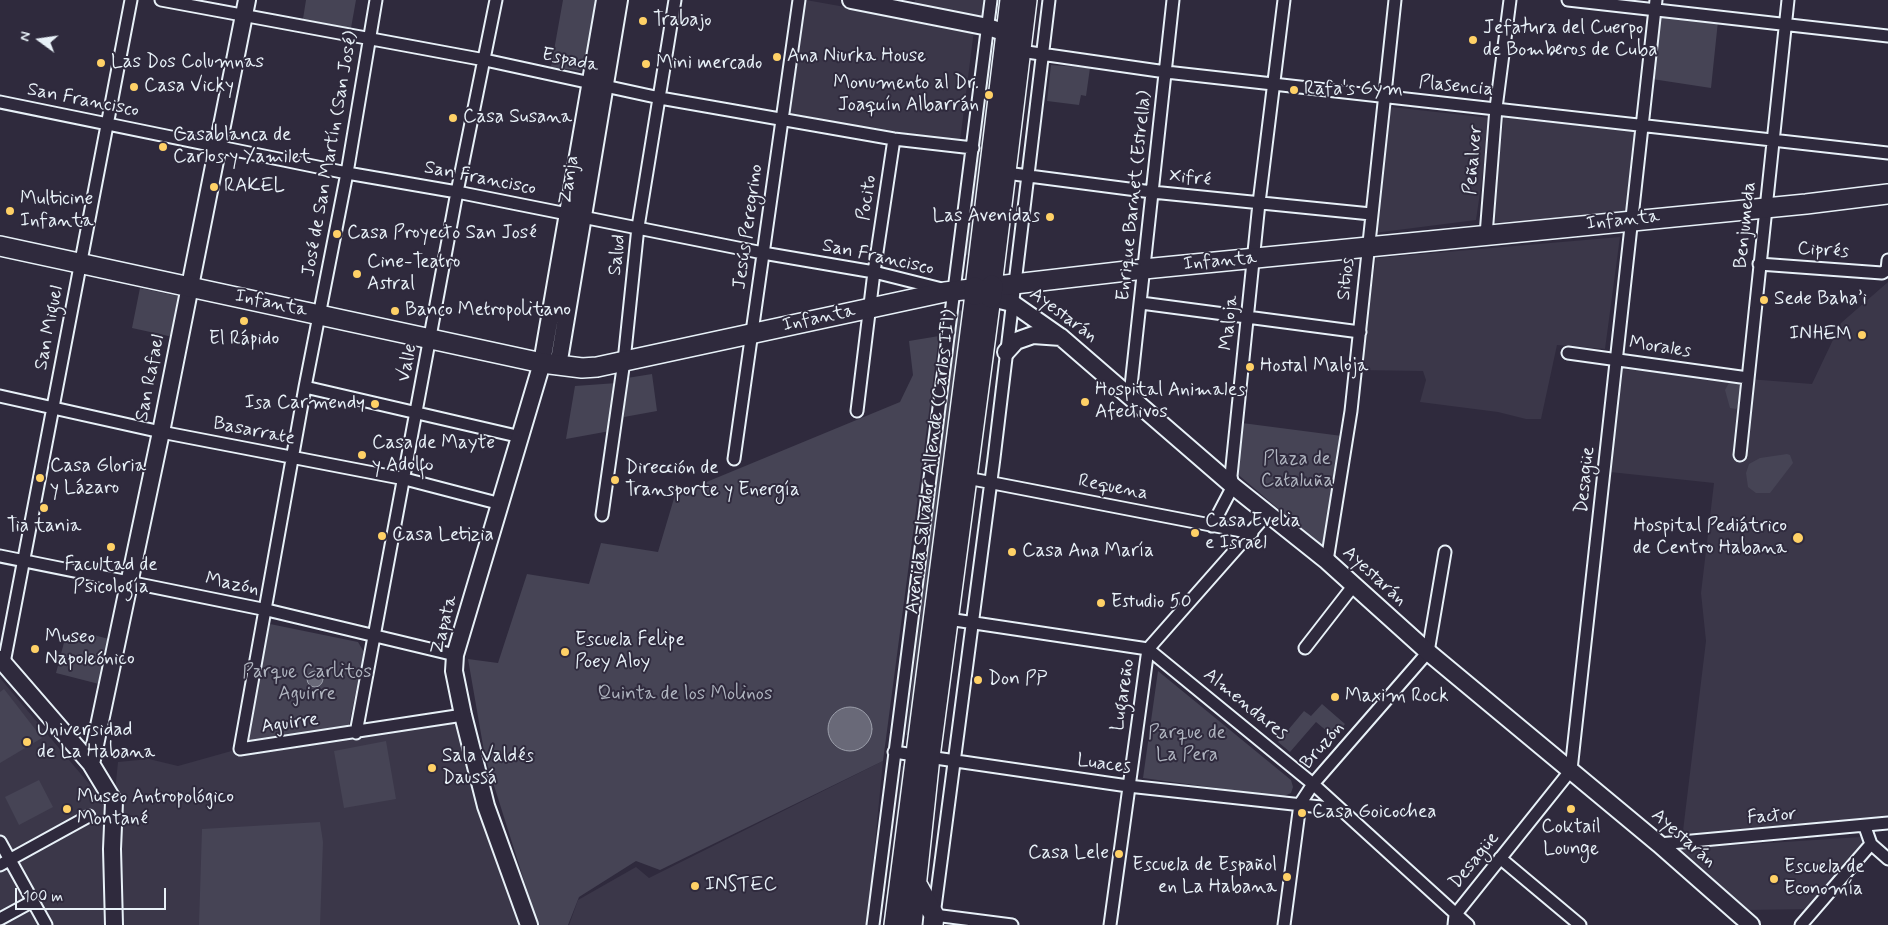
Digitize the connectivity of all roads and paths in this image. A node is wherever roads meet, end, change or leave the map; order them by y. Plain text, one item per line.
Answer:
1 (131, 0) edge
2 (161, 0) edge
3 (376, 0) edge
4 (496, 0) edge
5 (605, 0) edge
6 (619, 0) edge
7 (675, 0) edge
8 (799, 0) edge
9 (851, 0) edge
10 (991, 0) edge
11 (1010, 0) edge
12 (1026, 0) edge
13 (1049, 0) edge
14 (1173, 0) edge
15 (1284, 0) edge
16 (1396, 0) edge
17 (1510, 0) edge
18 (1568, 0) edge
19 (1788, 0) edge
20 (1656, 5) edge
21 (912, 6) edge
22 (245, 8) edge
23 (1785, 24) junction
24 (988, 27) junction
25 (1006, 33) junction
26 (1888, 36) edge
27 (370, 38) junction
28 (1020, 51) junction
29 (1042, 54) junction
30 (485, 60) junction
31 (1166, 72) junction
32 (1273, 83) junction
33 (598, 85) junction
34 (1384, 97) junction
35 (660, 98) junction
36 (0, 102) edge
37 (1496, 108) junction
38 (783, 120) junction
39 (106, 123) junction
40 (1642, 125) junction
41 (894, 139) junction
42 (1773, 141) junction
43 (217, 147) junction
44 (973, 148) junction
45 (1888, 153) edge
46 (347, 172) junction
47 (1006, 173) junction
48 (1028, 175) junction
49 (457, 192) junction
50 (1152, 192) junction
51 (1888, 194) edge
52 (1259, 203) junction
53 (1765, 208) junction
54 (1371, 214) junction
55 (576, 216) junction
56 (1633, 220) junction
57 (638, 227) junction
58 (1486, 235) junction
59 (0, 246) edge
60 (1368, 248) junction
61 (763, 253) junction
62 (1254, 259) junction
63 (1888, 260) edge
64 (80, 263) junction
65 (1759, 264) junction
66 (1144, 269) junction
67 (874, 272) junction
68 (1015, 284) junction
69 (190, 286) junction
70 (982, 288) junction
71 (954, 291) junction
72 (1012, 303) junction
73 (1141, 303) junction
74 (869, 308) junction
75 (320, 315) junction
76 (1249, 318) junction
77 (1360, 332) junction
78 (752, 333) junction
79 (431, 338) junction
80 (1062, 338) junction
81 (1006, 352) junction
82 (1568, 353) dead end
83 (1617, 360) junction
84 (624, 361) junction
85 (550, 365) junction
86 (1748, 378) junction
87 (305, 387) junction
88 (1130, 395) junction
89 (0, 396) edge
90 (53, 408) junction
91 (857, 410) dead end
92 (416, 413) junction
93 (161, 432) junction
94 (521, 437) junction
95 (1740, 455) dead end
96 (293, 458) junction
97 (734, 459) dead end
98 (967, 478) junction
99 (405, 479) junction
100 (990, 482) junction
101 (1233, 486) junction
102 (500, 504) junction
103 (1267, 514) junction
104 (602, 515) dead end
105 (1212, 526) junction
106 (1252, 533) junction
107 (1444, 552) dead end
108 (0, 556) edge
109 (23, 560) junction
110 (1327, 561) junction
111 (128, 582) junction
112 (1354, 586) junction
113 (267, 610) junction
114 (948, 619) junction
115 (972, 624) junction
116 (376, 637) junction
117 (1305, 648) dead end
118 (1148, 649) junction
119 (1428, 652) junction
120 (455, 655) junction
121 (2, 661) edge
122 (463, 715) junction
123 (356, 733) junction
124 (240, 749) joint
125 (894, 752) junction
126 (923, 756) junction
127 (954, 760) junction
128 (91, 764) junction
129 (1571, 770) junction
130 (1313, 784) junction
131 (1128, 786) junction
132 (1300, 804) junction
133 (1339, 809) junction
134 (89, 816) dead end
135 (1888, 823) edge
136 (1865, 826) junction
137 (0, 842) edge
138 (1660, 844) junction
139 (1871, 844) junction
140 (1500, 858) junction
141 (1888, 859) edge
142 (5, 862) edge
143 (917, 884) junction
144 (33, 901) junction
145 (0, 919) edge
146 (934, 920) edge
147 (1454, 920) edge
148 (46, 925) edge
149 (114, 925) edge
150 (529, 925) edge
151 (873, 925) edge
152 (894, 925) edge
153 (912, 925) edge
154 (1012, 925) edge
155 (1110, 925) edge
156 (1284, 925) edge
157 (1468, 925) edge
158 (1580, 925) edge
159 (1751, 925) edge
160 (1801, 925) edge

1 - 39 street, San Miguel
2 - 22 street, Espada
3 - 27 street, José de San Martín (San José)
4 - 30 street, Valle
5 - 33 main road, Zanja
6 - 33 main road, Zanja
7 - 35 street, Salud
8 - 38 street, Jesús Peregrino
9 - 21 main road
10 - 24 street, Avenida Salvador Allende (Carlos III)
11 - 25 main road, Avenida Salvador Allende (Carlos III)
12 - 28 main road, Avenida Salvador Allende (Carlos III)
13 - 29 street
14 - 31 street, Enrique Barnet (Estrella)
15 - 32 street, Maloja
16 - 34 street, Sitios
17 - 37 street, Peñalver
18 - 20 street
19 - 23 street, Benjumeda
20 - 23 street
20 - 40 street, Desagüe
21 - 24 main road
22 - 27 street, Espada
22 - 43 main road, San Rafael
23 - 26 street
23 - 42 street, Benjumeda
24 - 25 main road
24 - 44 street, Avenida Salvador Allende (Carlos III)
25 - 28 main road
25 - 70 main road, Avenida Salvador Allende (Carlos III)
27 - 30 street, Espada
27 - 46 street, José de San Martín (San José)
28 - 29 street, Plasencia
28 - 47 main road, Avenida Salvador Allende (Carlos III)
29 - 31 street, Plasencia
29 - 48 street
30 - 33 street, Espada
30 - 49 street, Valle
31 - 32 street, Plasencia
31 - 50 street, Enrique Barnet (Estrella)
32 - 34 street, Plasencia
32 - 52 street, Maloja
33 - 35 street, Espada
33 - 55 main road, Zanja
34 - 37 street, Plasencia
34 - 54 street, Sitios
35 - 38 street, Espada
35 - 57 street, Salud
36 - 39 street, San Francisco
37 - 40 street, Plasencia
37 - 58 street, Peñalver
38 - 41 street, Espada
38 - 61 street, Jesús Peregrino
39 - 43 street, San Francisco
39 - 64 street, San Miguel
40 - 42 street, Plasencia
40 - 56 street, Desagüe
41 - 44 street, Espada
41 - 67 street, Pocito
42 - 45 street, Plasencia
42 - 53 street, Benjumeda
43 - 46 street, San Francisco
43 - 69 main road, San Rafael
44 - 71 street, Avenida Salvador Allende (Carlos III)
46 - 49 street, San Francisco
46 - 75 street, José de San Martín (San José)
47 - 48 street, Xifré
47 - 70 main road, Avenida Salvador Allende (Carlos III)
48 - 50 street, Xifré
48 - 68 street
49 - 55 street, San Francisco
49 - 79 street, Valle
50 - 52 street, Xifré
50 - 66 street, Enrique Barnet (Estrella)
51 - 53 main road, Infanta
52 - 54 street, Xifré
52 - 62 street, Maloja
53 - 56 main road, Infanta
53 - 65 street, Benjumeda
54 - 60 street, Sitios
55 - 57 street, San Francisco
55 - 85 main road, Zanja
56 - 58 main road, Infanta
56 - 83 street, Desagüe
57 - 61 street, San Francisco
57 - 84 street, Salud
58 - 60 main road, Infanta
59 - 64 main road, Infanta
60 - 62 main road, Infanta
60 - 77 street, Sitios
61 - 67 street, San Francisco
61 - 78 street, Jesús Peregrino
62 - 66 main road, Infanta
62 - 76 street, Maloja
63 - 65 street, Ciprés
64 - 69 main road, Infanta
64 - 90 street, San Miguel
65 - 86 street, Benjumeda
66 - 68 main road, Infanta
66 - 73 street, Enrique Barnet (Estrella)
67 - 71 street, San Francisco
67 - 74 street, Pocito
68 - 70 main road, Infanta
68 - 72 street
69 - 75 main road, Infanta
69 - 93 main road, San Rafael
70 - 71 main road, Infanta
70 - 72 main road, Ayestarán
70 - 98 main road, Avenida Salvador Allende (Carlos III)
70 - 126 main road, Avenida Salvador Allende (Carlos III)
71 - 74 main road, Infanta
71 - 125 street, Avenida Salvador Allende (Carlos III)
72 - 80 main road, Ayestarán
72 - 81 street
73 - 76 street
73 - 88 street, Enrique Barnet (Estrella)
74 - 78 main road, Infanta
74 - 91 street, Pocito
75 - 79 main road, Infanta
75 - 87 street, José de San Martín (San José)
76 - 77 street
76 - 101 street, Maloja
77 - 110 street, Sitios
78 - 84 main road, Infanta
78 - 97 street, Jesús Peregrino
79 - 85 main road, Infanta
79 - 92 street, Valle
80 - 81 main road
80 - 88 main road, Ayestarán
81 - 100 street
82 - 83 street, Morales
83 - 86 street, Morales
83 - 129 street, Desagüe
84 - 85 main road, Infanta
84 - 104 street, Salud
85 - 94 main road, Zapata
86 - 95 street, Benjumeda
87 - 92 street
87 - 96 street, José de San Martín (San José)
88 - 101 main road, Ayestarán
89 - 90 street, Basarrate
90 - 93 street, Basarrate
90 - 109 street, San Miguel
92 - 94 street
92 - 99 street, Valle
93 - 96 street, Basarrate
93 - 111 main road, San Rafael
94 - 102 main road, Zapata
96 - 99 street, Basarrate
96 - 113 street, José de San Martín (San José)
98 - 100 street, Requena
98 - 114 main road, Avenida Salvador Allende (Carlos III)
99 - 102 street, Basarrate
99 - 116 street, Valle
100 - 105 street, Requena
100 - 115 street
101 - 103 main road, Ayestarán
101 - 105 street, Maloja
102 - 120 main road, Zapata
103 - 106 street, Lugareño
103 - 110 main road, Ayestarán
105 - 106 street, Requena
106 - 118 street, Lugareño
107 - 119 street
108 - 109 street, Mazón
109 - 111 street, Mazón
109 - 121 street, San Miguel
110 - 112 main road, Ayestarán
111 - 113 street, Mazón
111 - 128 main road, San Rafael
112 - 117 street
112 - 119 main road, Ayestarán
113 - 116 street, Mazón
113 - 124 street, José de San Martín (San José)
114 - 115 street
114 - 126 main road, Avenida Salvador Allende (Carlos III)
115 - 118 street
115 - 127 street
116 - 120 street, Mazón
116 - 123 street, Valle
118 - 130 street, Almendares
118 - 131 street, Lugareño
119 - 129 main road, Ayestarán
119 - 130 street, Bruzón
120 - 122 main road, Zapata
121 - 128 main road
122 - 123 street, Aguirre
122 - 150 main road, Zapata
123 - 124 street, Aguirre
125 - 126 street, Luaces
125 - 151 street, Avenida Salvador Allende (Carlos III)
126 - 127 street, Luaces
126 - 143 main road, Avenida Salvador Allende (Carlos III)
126 - 152 main road, Avenida Salvador Allende (Carlos III)
127 - 131 street, Luaces
127 - 146 street
128 - 149 main road
129 - 138 main road, Ayestarán
129 - 140 street, Desagüe
130 - 132 street, Bruzón
130 - 133 street, Almendares
131 - 132 street, Luaces
131 - 155 street, Lugareño
132 - 133 street, Luaces
132 - 156 street, Bruzón
133 - 147 street, Almendares
134 - 142 street
135 - 136 street, Factor
136 - 138 street, Factor
136 - 139 street
137 - 142 street
138 - 159 main road, Ayestarán
139 - 141 street
139 - 160 street
140 - 147 street, Desagüe
140 - 158 street
142 - 144 street
143 - 146 main road
143 - 153 main road, Avenida Salvador Allende (Carlos III)
144 - 145 street
144 - 148 street
146 - 154 street
147 - 157 street, Almendares

